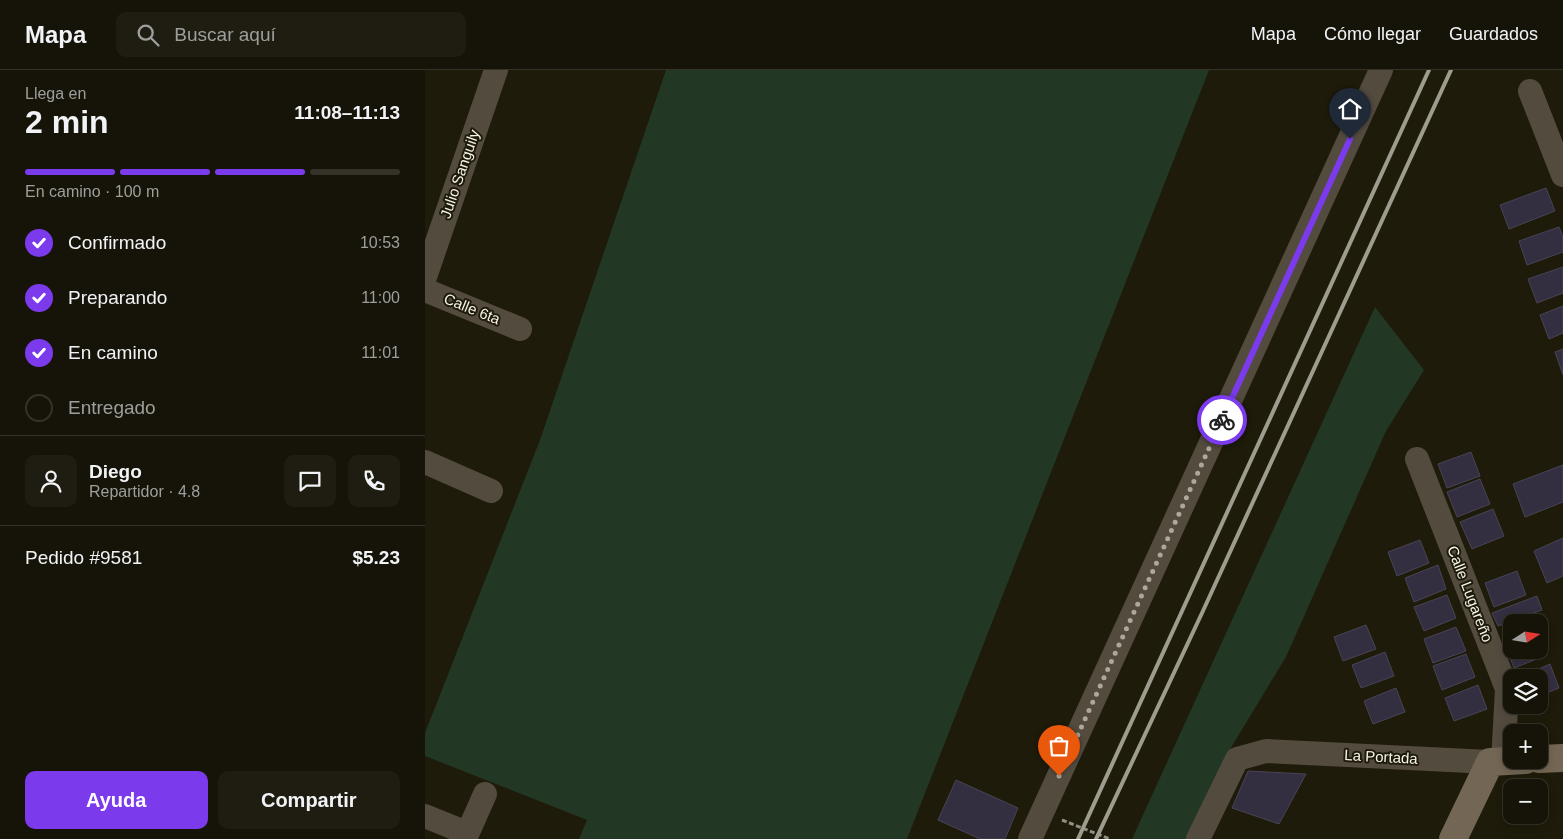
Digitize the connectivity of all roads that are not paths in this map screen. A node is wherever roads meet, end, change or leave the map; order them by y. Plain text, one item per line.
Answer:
1 (496, 70) edge
2 (1381, 70) edge
3 (1530, 91) dead end
4 (1563, 175) edge
5 (425, 277) edge
6 (425, 290) edge
7 (520, 328) dead end
8 (1417, 459) dead end
9 (425, 462) edge
10 (491, 491) dead end
11 (1507, 724) edge
12 (1563, 758) edge
13 (1548, 759) edge
14 (1503, 761) edge
15 (1503, 767) edge
16 (485, 794) dead end
17 (425, 816) edge
18 (466, 836) edge
19 (1030, 839) edge
20 (1198, 839) edge
21 (1453, 839) edge

1 - 5 street, Julio Sanguily
2 - 19 street
3 - 4 street
6 - 7 street, Calle 6ta
8 - 11 street, Calle Lugareño
9 - 10 street
12 - 13 street
14 - 20 street, La Portada
15 - 21 street
16 - 18 street
17 - 18 street

